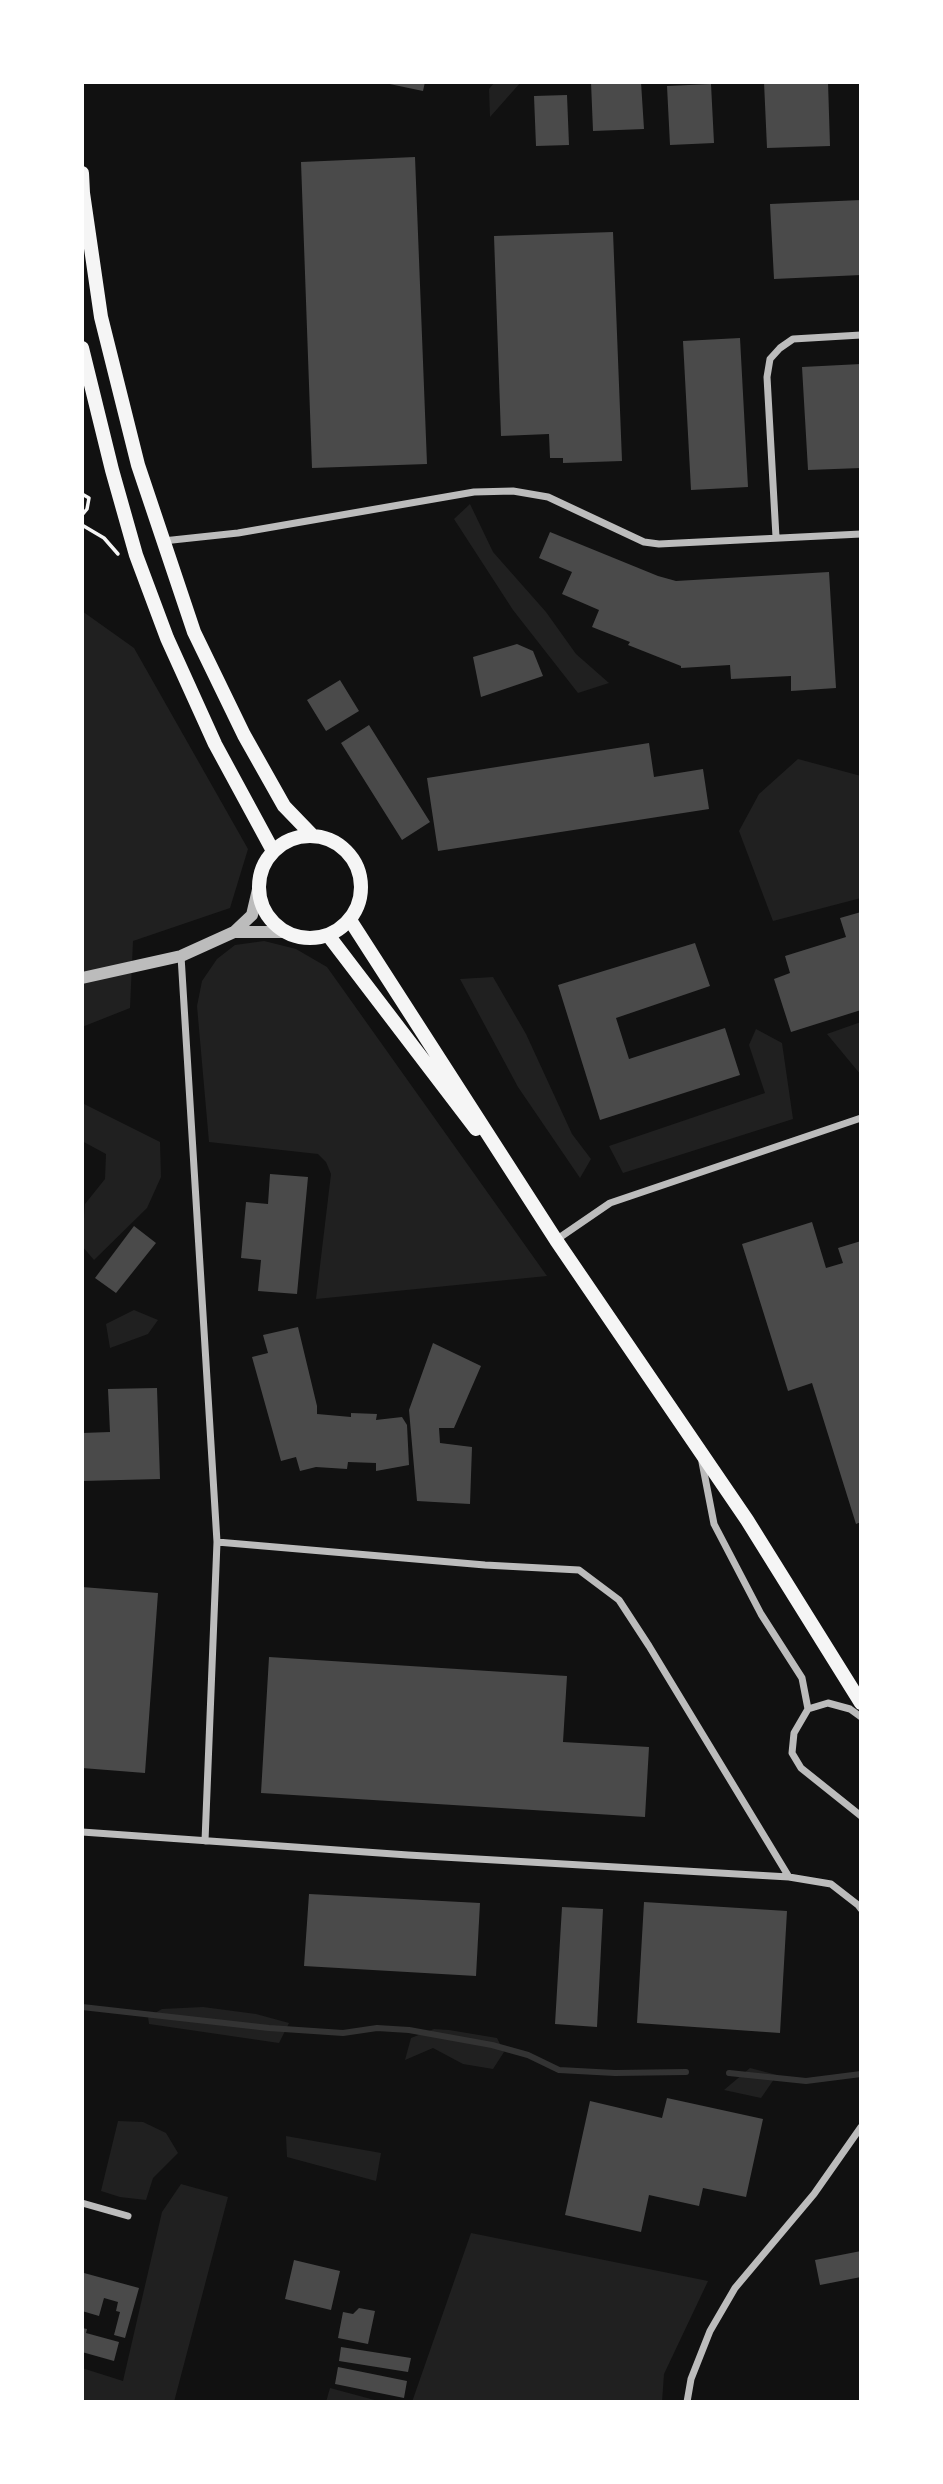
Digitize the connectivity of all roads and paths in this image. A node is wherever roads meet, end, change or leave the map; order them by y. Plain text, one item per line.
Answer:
1 (82, 173) edge
2 (861, 335) edge
3 (82, 348) edge
4 (82, 494) edge
5 (82, 515) edge
6 (861, 534) edge
7 (776, 537) junction
8 (163, 541) junction
9 (312, 835) junction
10 (274, 851) junction
11 (259, 885) junction
12 (350, 920) junction
13 (234, 932) junction
14 (285, 932) junction
15 (328, 935) junction
16 (181, 957) junction
17 (82, 978) edge
18 (861, 1118) edge
19 (545, 1219) junction
20 (556, 1240) junction
21 (700, 1451) junction
22 (217, 1542) junction
23 (861, 1703) edge
24 (808, 1709) junction
25 (861, 1717) edge
26 (861, 1816) edge
27 (82, 1832) edge
28 (205, 1841) junction
29 (789, 1877) junction
30 (861, 1909) edge
31 (861, 2127) edge
32 (82, 2203) edge
33 (128, 2216) dead end
34 (687, 2402) edge

1 - 8 main road
2 - 7 street
3 - 10 main road
4 - 5 path
6 - 7 street
7 - 8 street
8 - 9 main road
9 - 10 main road
9 - 12 main road
10 - 11 main road
11 - 13 street
11 - 14 main road
12 - 15 main road
12 - 19 main road
13 - 14 street
13 - 16 street
14 - 15 main road
15 - 19 main road
16 - 17 street
16 - 22 street
18 - 20 street
19 - 20 main road
20 - 21 main road
21 - 23 main road
21 - 24 street
22 - 28 street
22 - 29 street
24 - 25 street
24 - 26 street
27 - 28 street
28 - 29 street
29 - 30 street
31 - 34 street
32 - 33 street

